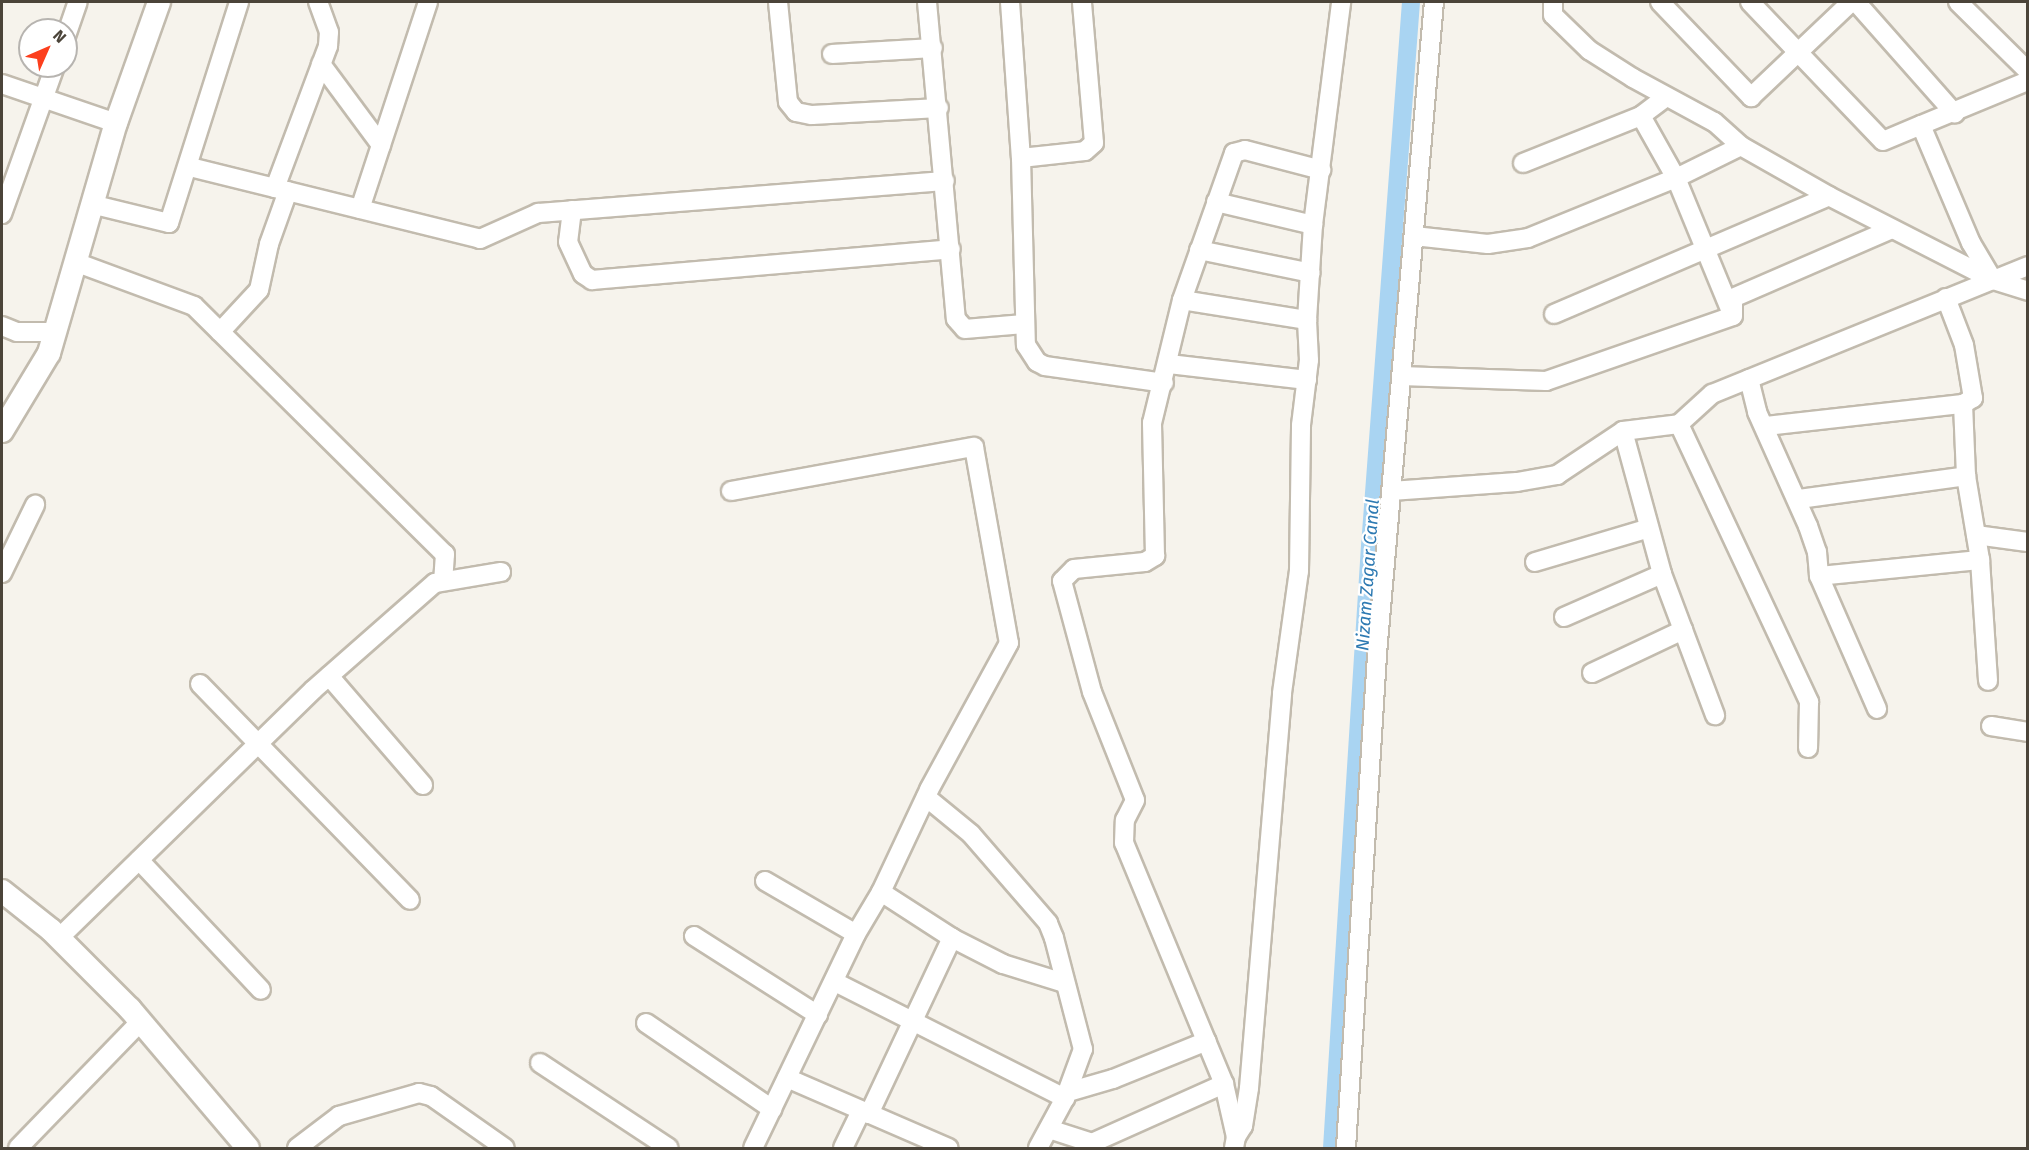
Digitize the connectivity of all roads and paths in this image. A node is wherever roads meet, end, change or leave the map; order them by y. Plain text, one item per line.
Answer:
1 (78, 2) edge
2 (239, 2) edge
3 (318, 2) edge
4 (428, 2) edge
5 (778, 2) edge
6 (927, 2) edge
7 (1010, 2) edge
8 (1082, 2) edge
9 (1341, 2) edge
10 (1434, 2) edge
11 (1552, 2) edge
12 (1660, 2) edge
13 (1750, 2) edge
14 (1851, 2) edge
15 (1856, 2) edge
16 (1959, 2) edge
17 (153, 3) edge
18 (72, 18) edge
19 (933, 48) junction
20 (1798, 50) junction
21 (832, 54) dead end
22 (321, 64) junction
23 (2028, 71) edge
24 (51, 78) edge
25 (2028, 81) edge
26 (2, 84) edge
27 (1666, 97) junction
28 (43, 100) junction
29 (939, 108) junction
30 (1955, 114) junction
31 (1641, 116) junction
32 (116, 123) junction
33 (1921, 125) junction
34 (381, 145) junction
35 (1741, 146) junction
36 (1021, 158) junction
37 (1523, 163) dead end
38 (190, 167) junction
39 (1321, 170) junction
40 (1676, 178) junction
41 (945, 182) junction
42 (282, 189) junction
43 (1829, 196) junction
44 (1216, 202) junction
45 (95, 205) junction
46 (360, 209) junction
47 (572, 210) junction
48 (2, 214) edge
49 (1313, 225) junction
50 (1892, 229) junction
51 (1414, 236) junction
52 (951, 249) junction
53 (1199, 250) junction
54 (1706, 250) junction
55 (75, 262) junction
56 (2028, 266) edge
57 (1311, 273) junction
58 (1994, 280) junction
59 (2028, 291) edge
60 (1946, 298) junction
61 (1182, 300) junction
62 (1554, 314) dead end
63 (1733, 316) junction
64 (1307, 320) junction
65 (1024, 324) junction
66 (2, 327) edge
67 (55, 332) junction
68 (220, 332) junction
69 (1169, 364) junction
70 (1401, 376) junction
71 (1749, 379) junction
72 (1307, 380) junction
73 (1164, 383) junction
74 (1963, 404) junction
75 (5, 419) edge
76 (1679, 424) junction
77 (1766, 426) junction
78 (1623, 431) junction
79 (1966, 476) junction
80 (731, 491) dead end
81 (1391, 491) junction
82 (1799, 499) junction
83 (35, 505) dead end
84 (1649, 528) junction
85 (1976, 535) junction
86 (2028, 542) edge
87 (1980, 560) junction
88 (1535, 562) dead end
89 (501, 572) dead end
90 (2, 573) edge
91 (1662, 574) junction
92 (1819, 576) junction
93 (443, 580) junction
94 (1564, 617) dead end
95 (1683, 630) junction
96 (1592, 673) dead end
97 (329, 676) junction
98 (1988, 681) dead end
99 (200, 684) dead end
100 (1877, 709) dead end
101 (1715, 715) dead end
102 (1991, 726) dead end
103 (2028, 732) edge
104 (258, 745) junction
105 (1808, 748) dead end
106 (423, 785) dead end
107 (926, 796) junction
108 (139, 860) junction
109 (765, 881) dead end
110 (2, 891) edge
111 (881, 892) junction
112 (410, 900) dead end
113 (856, 934) junction
114 (694, 936) dead end
115 (59, 938) junction
116 (952, 938) junction
117 (835, 982) junction
118 (1064, 983) junction
119 (261, 990) dead end
120 (818, 1015) junction
121 (910, 1021) junction
122 (140, 1022) junction
123 (646, 1023) dead end
124 (1207, 1041) junction
125 (540, 1063) dead end
126 (787, 1078) junction
127 (1224, 1084) junction
128 (1067, 1095) junction
129 (772, 1109) junction
130 (865, 1112) junction
131 (1049, 1129) junction
132 (1235, 1143) edge
133 (18, 1149) edge
134 (248, 1149) edge
135 (297, 1149) edge
136 (505, 1149) edge
137 (669, 1149) edge
138 (753, 1149) edge
139 (843, 1149) edge
140 (949, 1149) edge
141 (1038, 1149) edge
142 (1346, 1149) edge

1 - 18 street
2 - 38 street
3 - 22 street
4 - 34 street
5 - 29 street
6 - 19 street
7 - 36 street
8 - 36 street
9 - 39 street
10 - 51 street
11 - 27 street
12 - 20 street
13 - 20 street
14 - 20 street
15 - 30 street
16 - 23 street
17 - 32 street
19 - 21 street
19 - 29 street
20 - 33 street
22 - 34 street
22 - 42 street
24 - 28 street
25 - 30 street
26 - 28 street
27 - 31 street
27 - 35 street
28 - 32 street
28 - 48 street
29 - 41 street
30 - 33 street
31 - 37 street
31 - 40 street
32 - 45 street
33 - 58 street
34 - 46 street
35 - 40 street
35 - 43 street
36 - 65 street
38 - 42 street
38 - 45 street
39 - 44 street
39 - 49 street
40 - 51 street
40 - 54 street
41 - 47 street
41 - 52 street
42 - 46 street
42 - 68 street
43 - 50 street
43 - 54 street
44 - 49 street
44 - 53 street
45 - 55 street
46 - 47 street
47 - 52 street
49 - 57 street
50 - 58 street
50 - 63 street
51 - 70 street
52 - 65 street
53 - 57 street
53 - 61 street
54 - 62 street
54 - 63 street
55 - 67 street
55 - 68 street
56 - 58 street
57 - 64 street
58 - 59 street
58 - 60 street
60 - 71 street
60 - 74 street
61 - 64 street
61 - 69 street
63 - 70 street
64 - 72 street
65 - 73 street
66 - 67 street
67 - 75 street
68 - 93 street
69 - 72 street
69 - 73 street
70 - 81 street
71 - 76 street
71 - 77 street
72 - 132 street
73 - 124 street
74 - 77 street
74 - 79 street
76 - 78 street
76 - 105 street
77 - 82 street
78 - 81 street
78 - 84 street
79 - 82 street
79 - 85 street
80 - 107 street
81 - 142 street
82 - 92 street
83 - 90 street
84 - 88 street
84 - 91 street
85 - 86 street
85 - 87 street
87 - 92 street
87 - 98 street
89 - 93 street
91 - 94 street
91 - 95 street
92 - 100 street
93 - 97 street
95 - 96 street
95 - 101 street
97 - 104 street
97 - 106 street
99 - 104 street
102 - 103 street
104 - 108 street
104 - 112 street
107 - 111 street
107 - 118 street
108 - 115 street
108 - 119 street
109 - 113 street
110 - 115 street
111 - 113 street
111 - 116 street
113 - 117 street
114 - 120 street
115 - 122 street
116 - 118 street
116 - 121 street
117 - 120 street
117 - 121 street
118 - 128 street
120 - 126 street
121 - 128 street
121 - 130 street
122 - 133 street
122 - 134 street
123 - 129 street
124 - 127 street
124 - 128 street
125 - 137 street
126 - 129 street
126 - 130 street
127 - 131 street
127 - 132 street
128 - 131 street
129 - 138 street
130 - 139 street
130 - 140 street
131 - 141 street
135 - 136 street

